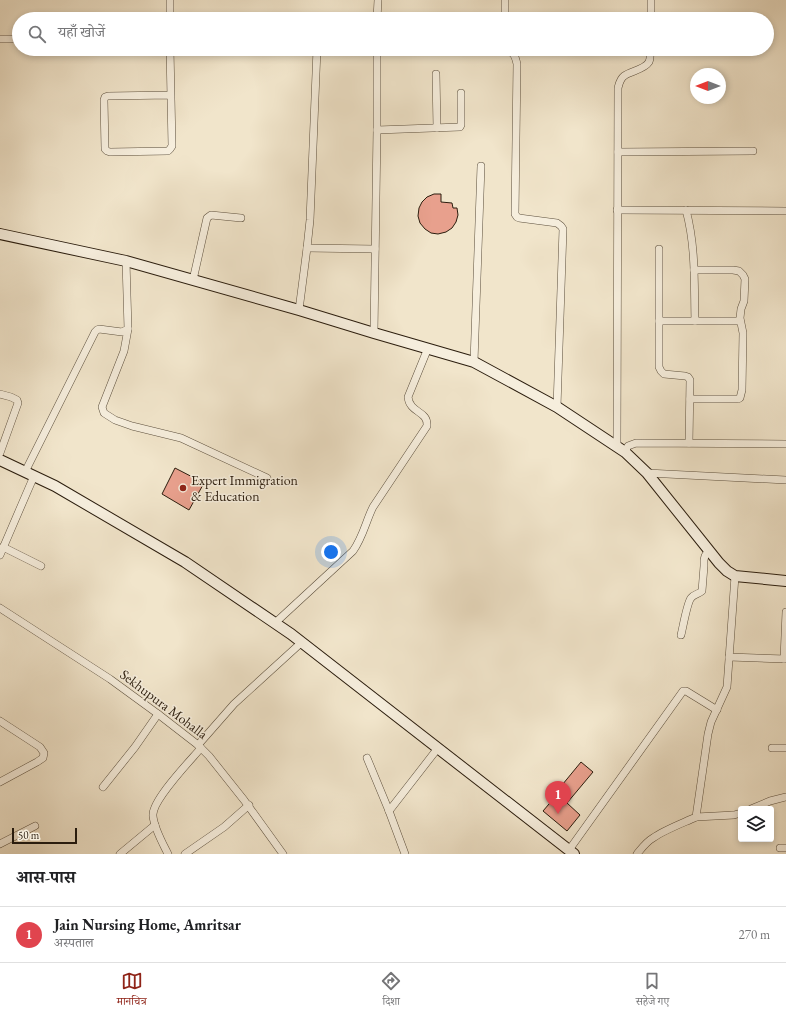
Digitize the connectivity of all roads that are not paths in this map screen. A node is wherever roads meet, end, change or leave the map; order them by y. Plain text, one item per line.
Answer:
1 (170, 0) edge
2 (378, 0) edge
3 (505, 0) edge
4 (651, 0) edge
5 (170, 12) edge
6 (377, 12) edge
7 (505, 12) edge
8 (651, 12) edge
9 (0, 39) edge
10 (12, 39) edge
11 (170, 56) edge
12 (317, 56) edge
13 (377, 56) edge
14 (514, 56) edge
15 (650, 56) edge
16 (436, 74) dead end
17 (461, 93) dead end
18 (170, 95) junction
19 (437, 128) junction
20 (377, 130) junction
21 (753, 150) dead end
22 (618, 152) junction
23 (481, 166) dead end
24 (617, 210) junction
25 (686, 210) junction
26 (786, 211) edge
27 (241, 218) dead end
28 (0, 234) edge
29 (307, 248) junction
30 (375, 249) junction
31 (659, 249) dead end
32 (126, 261) junction
33 (694, 270) junction
34 (193, 280) junction
35 (299, 310) junction
36 (695, 321) junction
37 (740, 321) junction
38 (659, 322) junction
39 (128, 329) junction
40 (374, 333) junction
41 (428, 348) junction
42 (474, 362) junction
43 (0, 394) edge
44 (690, 399) junction
45 (557, 407) junction
46 (689, 444) junction
47 (786, 444) edge
48 (621, 450) junction
49 (0, 453) edge
50 (0, 460) edge
51 (647, 473) junction
52 (30, 474) junction
53 (266, 478) dead end
54 (786, 480) edge
55 (3, 547) junction
56 (709, 550) junction
57 (0, 555) edge
58 (41, 566) dead end
59 (735, 576) junction
60 (786, 581) edge
61 (0, 608) edge
62 (786, 612) edge
63 (275, 623) junction
64 (681, 635) dead end
65 (302, 642) junction
66 (729, 658) junction
67 (785, 659) edge
68 (717, 710) junction
69 (158, 714) junction
70 (0, 721) edge
71 (199, 746) junction
72 (438, 748) junction
73 (772, 748) dead end
74 (786, 748) edge
75 (367, 758) dead end
76 (0, 782) edge
77 (102, 787) dead end
78 (786, 797) edge
79 (249, 805) junction
80 (758, 806) edge
81 (389, 811) junction
82 (738, 814) edge
83 (696, 817) junction
84 (154, 825) junction
85 (35, 826) dead end
86 (0, 844) edge
87 (573, 853) edge
88 (120, 854) edge
89 (168, 854) edge
90 (185, 854) edge
91 (283, 854) edge
92 (405, 854) edge
93 (637, 854) edge

1 - 5 street
2 - 6 street
3 - 7 street
4 - 8 street
9 - 10 street
11 - 18 street
12 - 29 street
13 - 20 street
14 - 45 street
15 - 22 street
16 - 19 street
17 - 19 street
18 - 18 street
19 - 20 street
20 - 30 street
21 - 22 street
22 - 24 street
23 - 42 street
24 - 25 street
24 - 48 street
25 - 26 street
25 - 33 street
27 - 34 street
28 - 32 street
29 - 30 street
29 - 35 street
30 - 40 street
31 - 38 street
32 - 34 street
32 - 39 street
33 - 36 street
33 - 37 street
34 - 35 street
35 - 40 street
36 - 37 street
36 - 38 street
37 - 44 street
38 - 44 street
39 - 52 street
39 - 53 street
40 - 41 street
41 - 42 street
41 - 63 street
42 - 45 street
43 - 49 street
44 - 46 street
45 - 48 street
46 - 47 street
46 - 48 street
48 - 51 street
50 - 52 street
51 - 54 street
51 - 56 street
52 - 55 street
52 - 63 street
55 - 57 street
55 - 58 street
56 - 59 street
56 - 64 street
59 - 60 street
59 - 66 street
61 - 69 street, Sekhupura Mohalla
62 - 67 street
63 - 65 street
65 - 71 street
65 - 72 street
66 - 67 street
66 - 68 street
68 - 83 street
68 - 87 street
69 - 71 street, Sekhupura Mohalla
69 - 77 street
70 - 76 street
71 - 79 street, Sekhupura Mohalla
71 - 84 street
72 - 81 street
72 - 87 street
73 - 74 street
75 - 81 street
78 - 80 street
79 - 90 street
79 - 91 street, Sekhupura Mohalla
81 - 92 street
82 - 83 street
83 - 93 street
84 - 88 street
84 - 89 street
85 - 86 street

